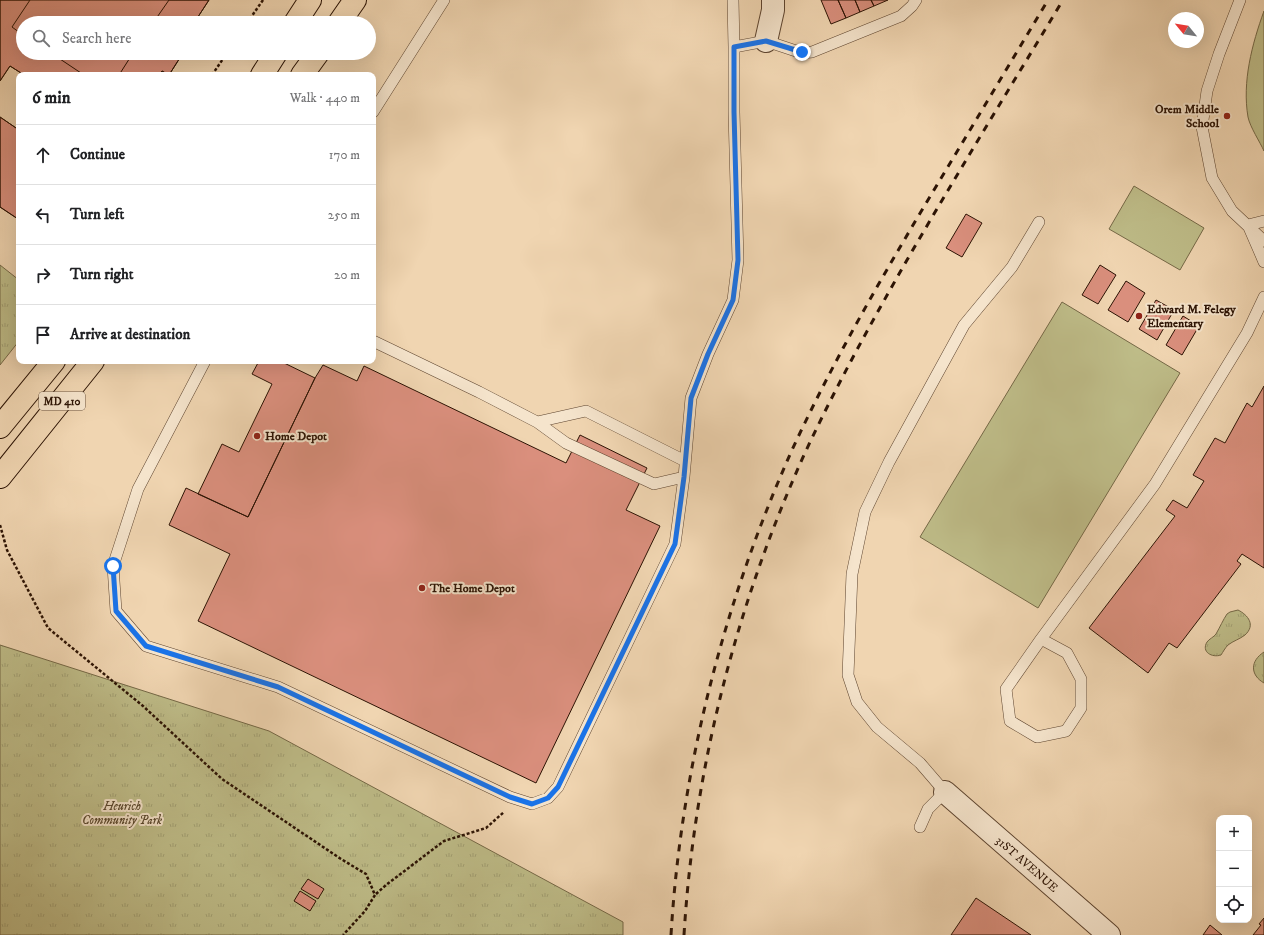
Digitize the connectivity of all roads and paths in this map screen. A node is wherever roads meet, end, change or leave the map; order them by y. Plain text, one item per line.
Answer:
1 (263, 0) edge
2 (310, 0) edge
3 (355, 0) edge
4 (444, 0) edge
5 (733, 0) edge
6 (773, 0) edge
7 (916, 0) edge
8 (1240, 0) edge
9 (252, 16) edge
10 (300, 16) edge
11 (344, 16) edge
12 (766, 41) junction
13 (734, 47) junction
14 (222, 60) edge
15 (272, 60) edge
16 (313, 60) edge
17 (214, 72) edge
18 (264, 72) edge
19 (304, 72) edge
20 (376, 107) edge
21 (1264, 221) edge
22 (1039, 222) dead end
23 (1248, 225) junction
24 (1264, 241) edge
25 (1264, 262) edge
26 (1264, 297) edge
27 (376, 342) edge
28 (52, 364) edge
29 (92, 364) edge
30 (203, 364) edge
31 (537, 422) junction
32 (0, 427) edge
33 (685, 461) junction
34 (0, 477) edge
35 (684, 477) junction
36 (0, 525) edge
37 (1041, 639) junction
38 (945, 792) junction
39 (518, 799) junction
40 (920, 827) dead end
41 (375, 895) junction
42 (343, 935) edge
43 (1109, 935) edge

1 - 9 path
2 - 10 main road
3 - 11 main road
4 - 20 lane
5 - 13 lane
6 - 12 street
7 - 12 lane
8 - 23 lane
12 - 13 lane
13 - 33 lane
14 - 17 path
15 - 18 main road
16 - 19 main road
21 - 23 lane
22 - 38 lane
23 - 24 lane
23 - 25 lane
26 - 37 lane
27 - 31 lane
28 - 32 main road, MD 410
29 - 34 main road, MD 410
30 - 39 lane
31 - 33 lane
31 - 35 lane
33 - 35 lane
35 - 39 lane
36 - 41 path
37 - 37 lane
38 - 40 lane
38 - 43 street, 31ST AVENUE
39 - 41 path
41 - 42 path

